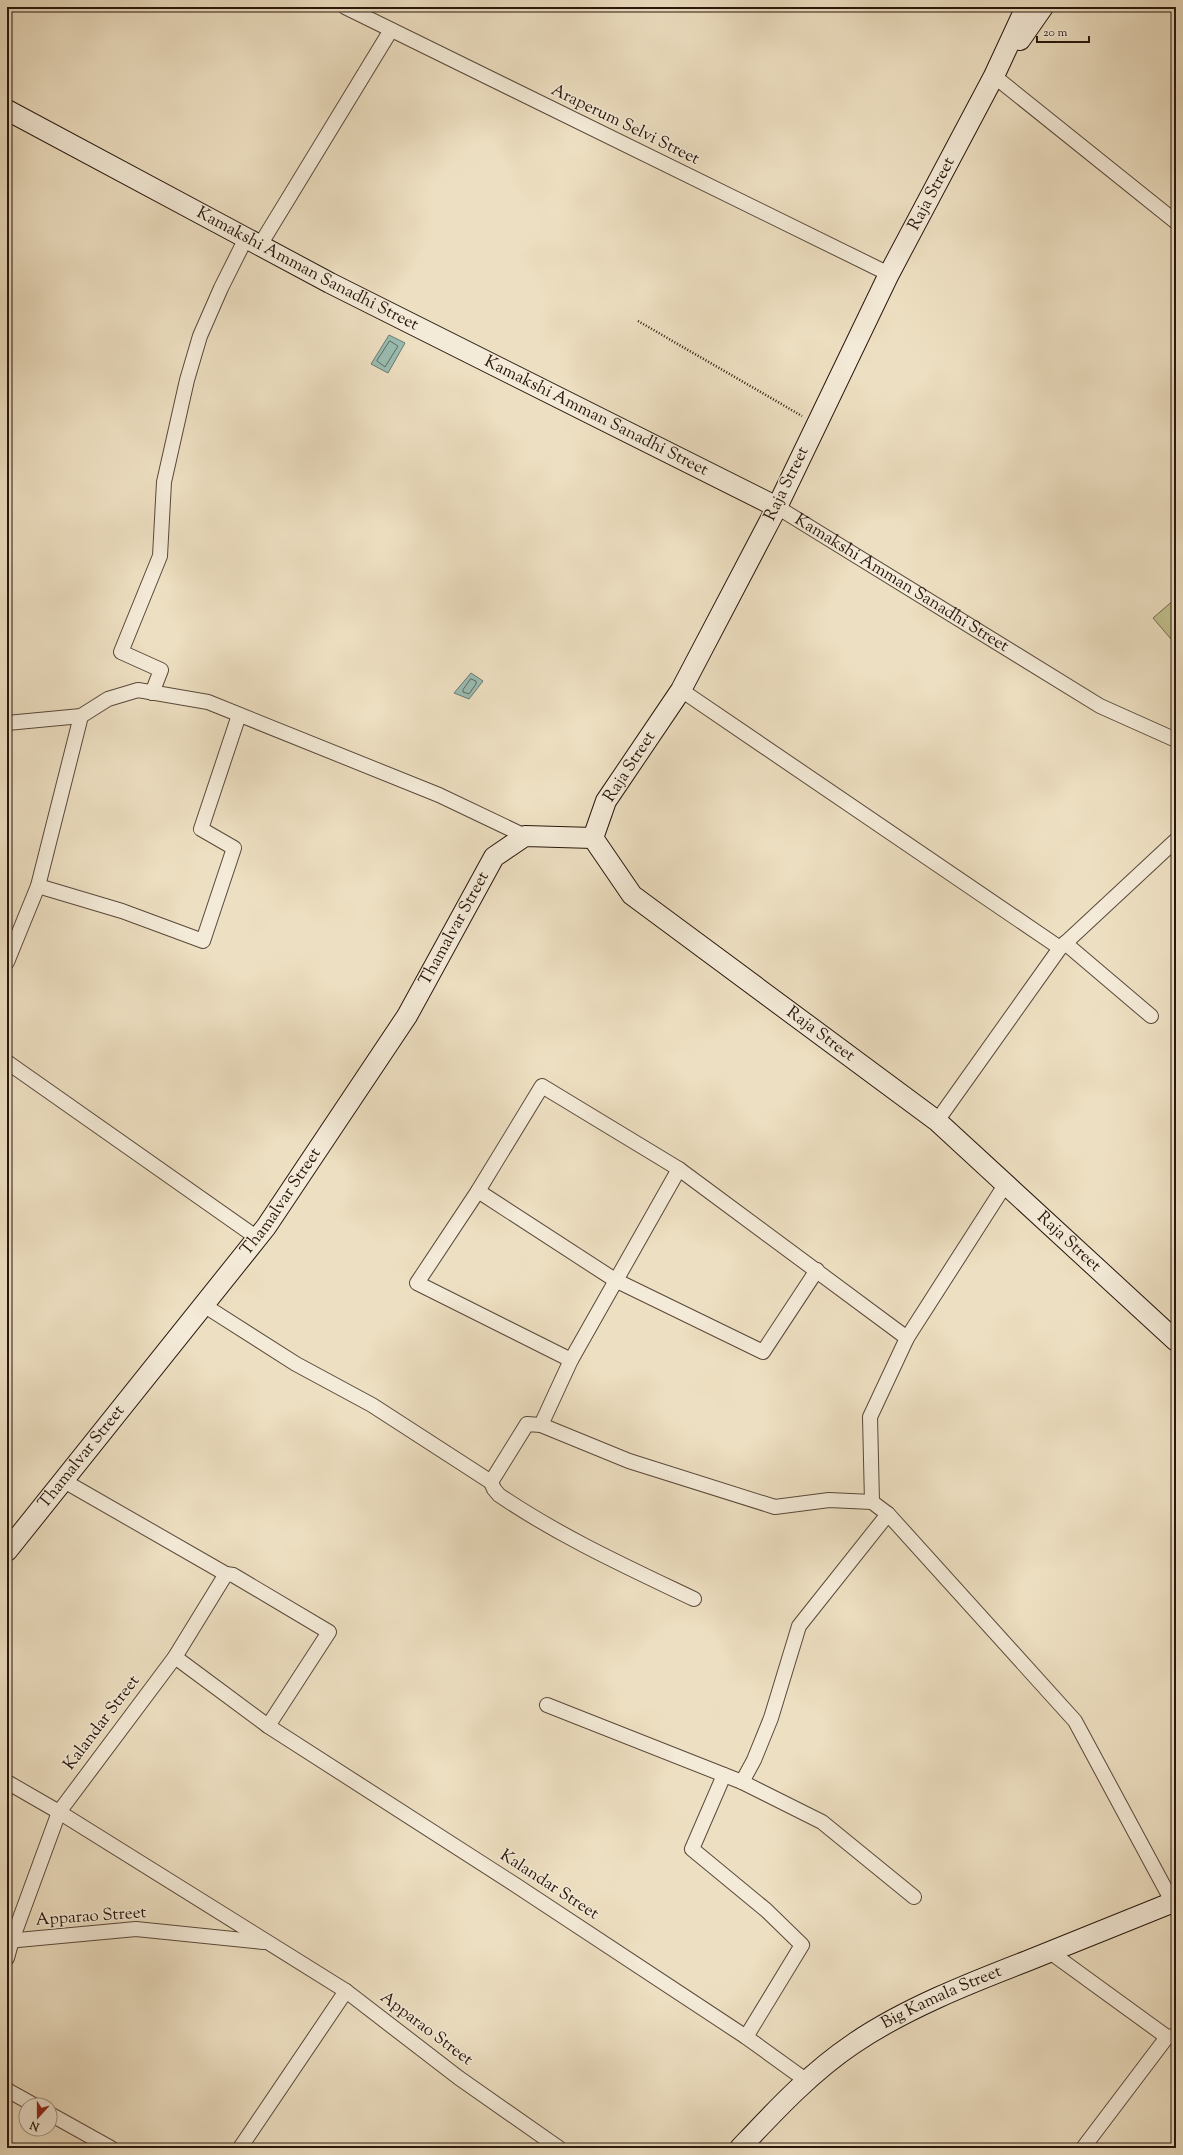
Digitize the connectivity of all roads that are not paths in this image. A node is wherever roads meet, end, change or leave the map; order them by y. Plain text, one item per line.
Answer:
1 (345, 7) edge
2 (1030, 10) edge
3 (391, 30) junction
4 (994, 76) junction
5 (7, 110) edge
6 (1176, 222) edge
7 (253, 242) junction
8 (889, 274) junction
9 (777, 507) junction
10 (681, 690) junction
11 (152, 693) junction
12 (239, 715) junction
13 (81, 716) junction
14 (7, 723) edge
15 (1176, 740) edge
16 (525, 836) junction
17 (593, 838) junction
18 (1176, 840) edge
19 (38, 886) junction
20 (1063, 946) junction
21 (7, 962) edge
22 (1151, 1016) dead end
23 (7, 1062) edge
24 (937, 1121) junction
25 (679, 1169) junction
26 (1005, 1185) junction
27 (478, 1191) junction
28 (256, 1237) junction
29 (817, 1270) junction
30 (615, 1280) junction
31 (205, 1306) junction
32 (907, 1338) junction
33 (1176, 1340) edge
34 (571, 1360) junction
35 (541, 1425) junction
36 (64, 1480) junction
37 (491, 1482) junction
38 (872, 1502) junction
39 (888, 1514) junction
40 (7, 1551) edge
41 (226, 1574) junction
42 (694, 1598) dead end
43 (175, 1657) junction
44 (547, 1705) dead end
45 (268, 1726) junction
46 (724, 1776) junction
47 (7, 1782) edge
48 (742, 1782) junction
49 (59, 1812) junction
50 (914, 1897) dead end
51 (1174, 1902) edge
52 (9, 1940) edge
53 (268, 1943) junction
54 (1050, 1952) junction
55 (7, 1958) edge
56 (346, 1991) junction
57 (1172, 2036) edge
58 (746, 2037) junction
59 (807, 2081) junction
60 (7, 2090) edge
61 (20, 2097) edge
62 (58, 2118) edge
63 (111, 2148) edge
64 (240, 2148) edge
65 (559, 2148) edge
66 (740, 2148) edge
67 (1083, 2148) edge

1 - 3 street, Araperum Selvi Street
2 - 4 main road, Raja Street
3 - 7 street
3 - 8 street, Araperum Selvi Street
4 - 6 street
4 - 8 main road, Raja Street
5 - 7 main road, Kamakshi Amman Sanadhi Street
7 - 9 main road, Kamakshi Amman Sanadhi Street
7 - 11 street
8 - 9 main road, Raja Street
9 - 10 main road, Raja Street
9 - 15 street, Kamakshi Amman Sanadhi Street
10 - 17 main road, Raja Street
10 - 20 street
11 - 12 street
11 - 13 street
12 - 16 street
12 - 19 street
13 - 14 street
13 - 19 street
16 - 17 main road
16 - 28 main road, Thamalvar Street
17 - 24 main road, Raja Street
18 - 20 street
19 - 21 street
20 - 22 street
20 - 24 street
23 - 28 street
24 - 26 main road, Raja Street
25 - 27 street
25 - 29 street
25 - 30 street
26 - 32 street
26 - 33 main road, Raja Street
27 - 30 street
27 - 34 street
28 - 31 main road, Thamalvar Street
29 - 30 street
29 - 32 street
30 - 34 street
31 - 36 main road, Thamalvar Street
31 - 37 street
32 - 38 street
34 - 35 street
35 - 37 street
35 - 38 street
36 - 40 main road, Thamalvar Street
36 - 41 street
37 - 42 street
38 - 39 street
39 - 48 street
39 - 51 street
41 - 43 street, Kalandar Street
41 - 45 street
43 - 45 street, Kalandar Street
43 - 49 street, Kalandar Street
44 - 46 street
45 - 58 street, Kalandar Street
46 - 48 street
46 - 58 street
47 - 49 street, Apparao Street
48 - 50 street
49 - 52 street, Apparao Street
49 - 53 street, Apparao Street
51 - 54 main road, Big Kamala Street
52 - 53 street, Apparao Street
52 - 55 street
53 - 56 street, Apparao Street
54 - 57 street
54 - 59 main road, Big Kamala Street
56 - 64 street
56 - 65 street, Apparao Street
57 - 67 street
58 - 59 street, Kalandar Street
59 - 66 main road, Big Kamala Street
60 - 61 street
62 - 63 street

